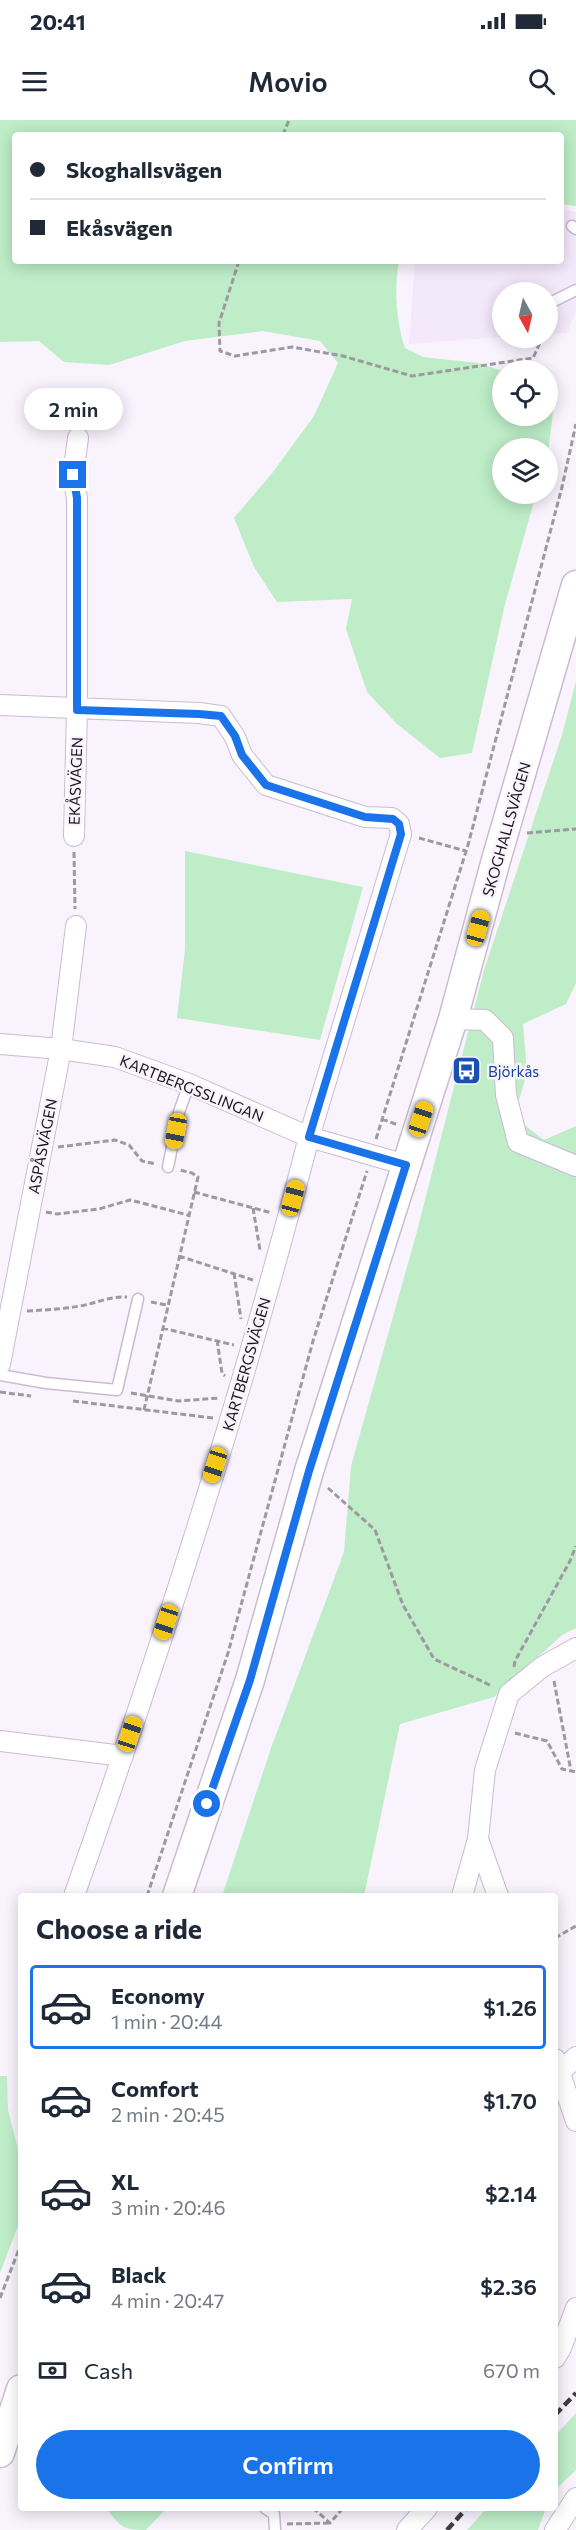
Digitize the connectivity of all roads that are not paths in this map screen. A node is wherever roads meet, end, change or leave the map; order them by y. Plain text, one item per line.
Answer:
1 (576, 290) edge
2 (558, 299) edge
3 (78, 438) dead end
4 (576, 585) edge
5 (0, 705) edge
6 (77, 710) junction
7 (74, 836) road end
8 (75, 926) road end
9 (453, 1019) junction
10 (0, 1044) edge
11 (62, 1049) junction
12 (189, 1084) junction
13 (309, 1137) junction
14 (406, 1165) junction
15 (576, 1166) edge
16 (168, 1167) road end
17 (138, 1299) road end
18 (0, 1364) edge
19 (0, 1375) edge
20 (576, 1648) edge
21 (0, 1741) edge
22 (123, 1756) junction
23 (478, 1839) junction
24 (75, 1893) edge
25 (178, 1893) edge
26 (463, 1893) edge
27 (497, 1893) edge
28 (576, 2056) edge
29 (558, 2065) edge
30 (558, 2069) edge
31 (576, 2121) edge
32 (576, 2308) edge
33 (558, 2353) edge
34 (18, 2398) edge
35 (0, 2453) edge
36 (576, 2498) edge
37 (270, 2511) edge
38 (424, 2511) edge
39 (274, 2527) edge
40 (407, 2530) edge
41 (555, 2530) edge

1 - 2 lane
3 - 6 street, EKÅSVÄGEN
4 - 9 main road, SKOGHALLSVÄGEN
5 - 6 street
6 - 7 street, EKÅSVÄGEN
6 - 13 street, KARTBERGSVÄGEN
8 - 11 street, ASPÅSVÄGEN
9 - 14 main road, SKOGHALLSVÄGEN
9 - 15 street
10 - 11 street, KARTBERGSSLINGAN
11 - 12 street, KARTBERGSSLINGAN
11 - 18 street, ASPÅSVÄGEN
12 - 13 street, KARTBERGSSLINGAN
12 - 16 lane
13 - 14 street, KARTBERGSSLINGAN
13 - 22 street, KARTBERGSVÄGEN
14 - 25 main road, SKOGHALLSVÄGEN
17 - 19 lane
20 - 23 street
21 - 22 street
22 - 24 street, KARTBERGSVÄGEN
23 - 26 street
23 - 27 street
28 - 29 street
30 - 31 street
32 - 33 street
34 - 35 main road
36 - 41 street
37 - 39 lane
38 - 40 street

